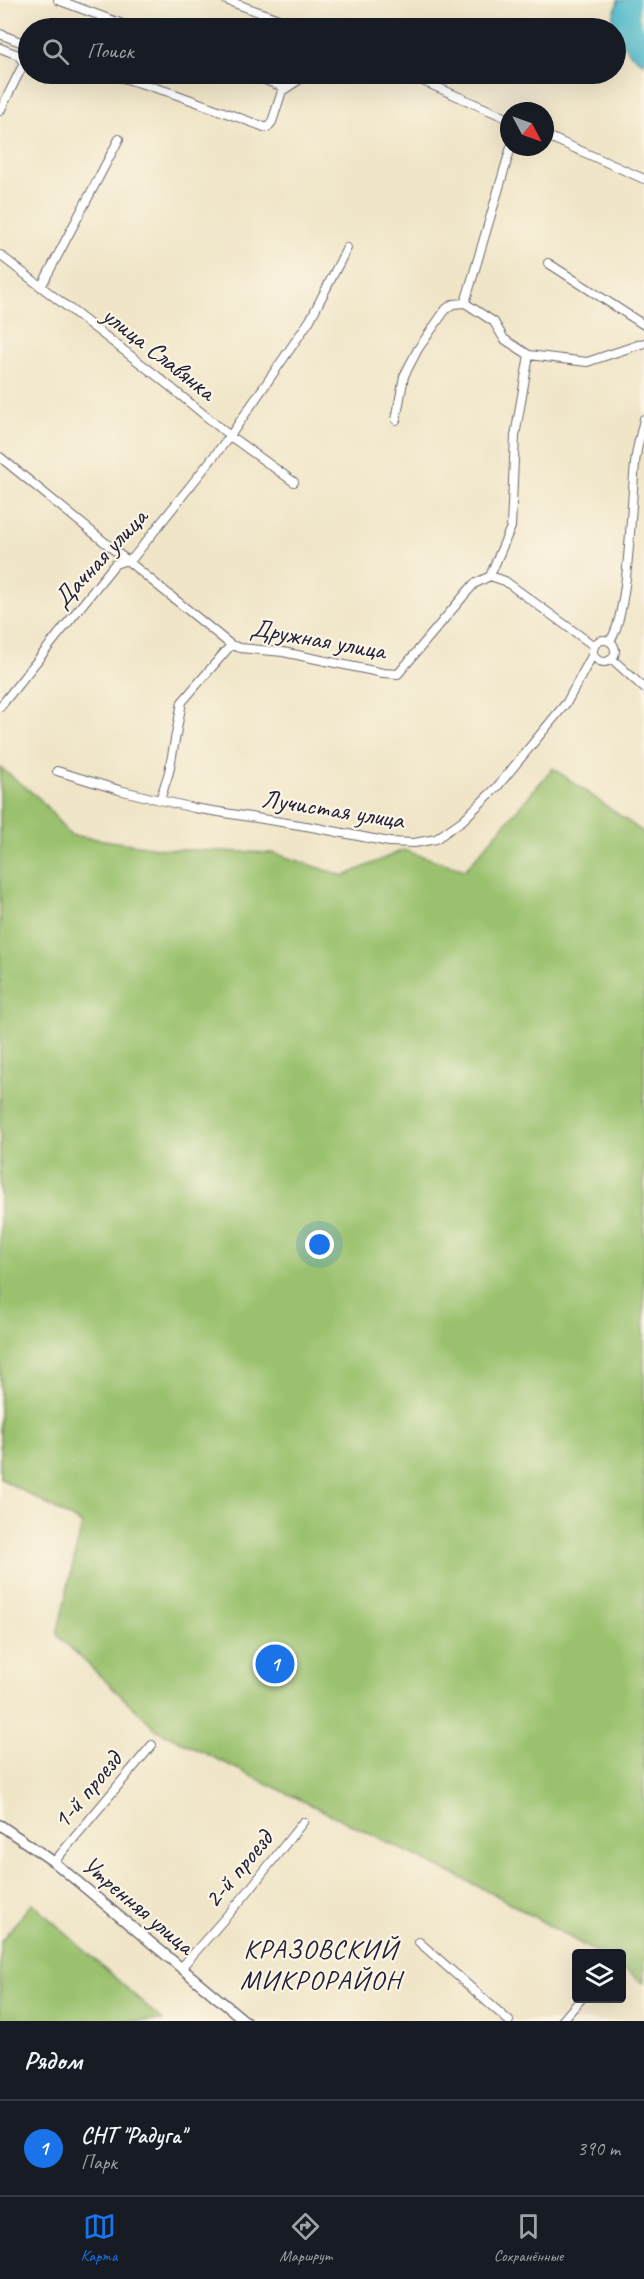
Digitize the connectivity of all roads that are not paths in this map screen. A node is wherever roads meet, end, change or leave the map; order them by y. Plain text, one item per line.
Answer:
1 (58, 0) edge
2 (226, 0) edge
3 (106, 18) edge
4 (276, 18) edge
5 (0, 34) edge
6 (18, 41) edge
7 (0, 48) edge
8 (18, 56) edge
9 (18, 75) edge
10 (143, 84) edge
11 (275, 84) edge
12 (292, 84) edge
13 (430, 84) edge
14 (286, 88) junction
15 (0, 111) edge
16 (500, 115) edge
17 (119, 139) dead end
18 (554, 139) edge
19 (508, 156) edge
20 (644, 179) edge
21 (347, 248) dead end
22 (0, 255) edge
23 (548, 263) dead end
24 (41, 287) junction
25 (465, 303) junction
26 (644, 325) edge
27 (644, 343) edge
28 (529, 355) junction
29 (644, 419) edge
30 (396, 420) dead end
31 (230, 436) junction
32 (0, 457) edge
33 (294, 482) dead end
34 (129, 561) junction
35 (490, 576) junction
36 (610, 641) junction
37 (231, 645) junction
38 (594, 650) junction
39 (612, 659) junction
40 (643, 685) edge
41 (0, 707) edge
42 (57, 771) dead end
43 (160, 800) junction
44 (152, 1745) dead end
45 (303, 1822) dead end
46 (0, 1825) edge
47 (54, 1862) junction
48 (419, 1942) dead end
49 (181, 1968) junction
50 (578, 2003) edge
51 (245, 2021) edge
52 (509, 2021) edge
53 (562, 2021) edge

1 - 3 street
2 - 4 street
5 - 6 street
7 - 8 street
9 - 15 street
10 - 14 street
11 - 14 street
12 - 14 street
13 - 16 street
17 - 24 street
18 - 20 street
19 - 25 street
21 - 31 street, Дачная улица
22 - 24 street, улица Славянка
23 - 26 street
24 - 31 street, улица Славянка
25 - 28 street
25 - 30 street
27 - 28 street
28 - 35 street
29 - 36 street
31 - 33 street, улица Славянка
31 - 34 street, Дачная улица
32 - 34 street, Дружная улица
34 - 37 street, Дружная улица
34 - 41 street, Дачная улица
35 - 37 street, Дружная улица
35 - 38 street
36 - 38 street
36 - 39 street
37 - 43 street
38 - 39 street
38 - 43 street, Лучистая улица
39 - 40 street
42 - 43 street, Лучистая улица
44 - 47 street, 1-й проезд
45 - 49 street, 2-й проезд
46 - 47 street, Утренняя улица
47 - 49 street, Утренняя улица
48 - 52 street
49 - 51 street, Утренняя улица
50 - 53 street

